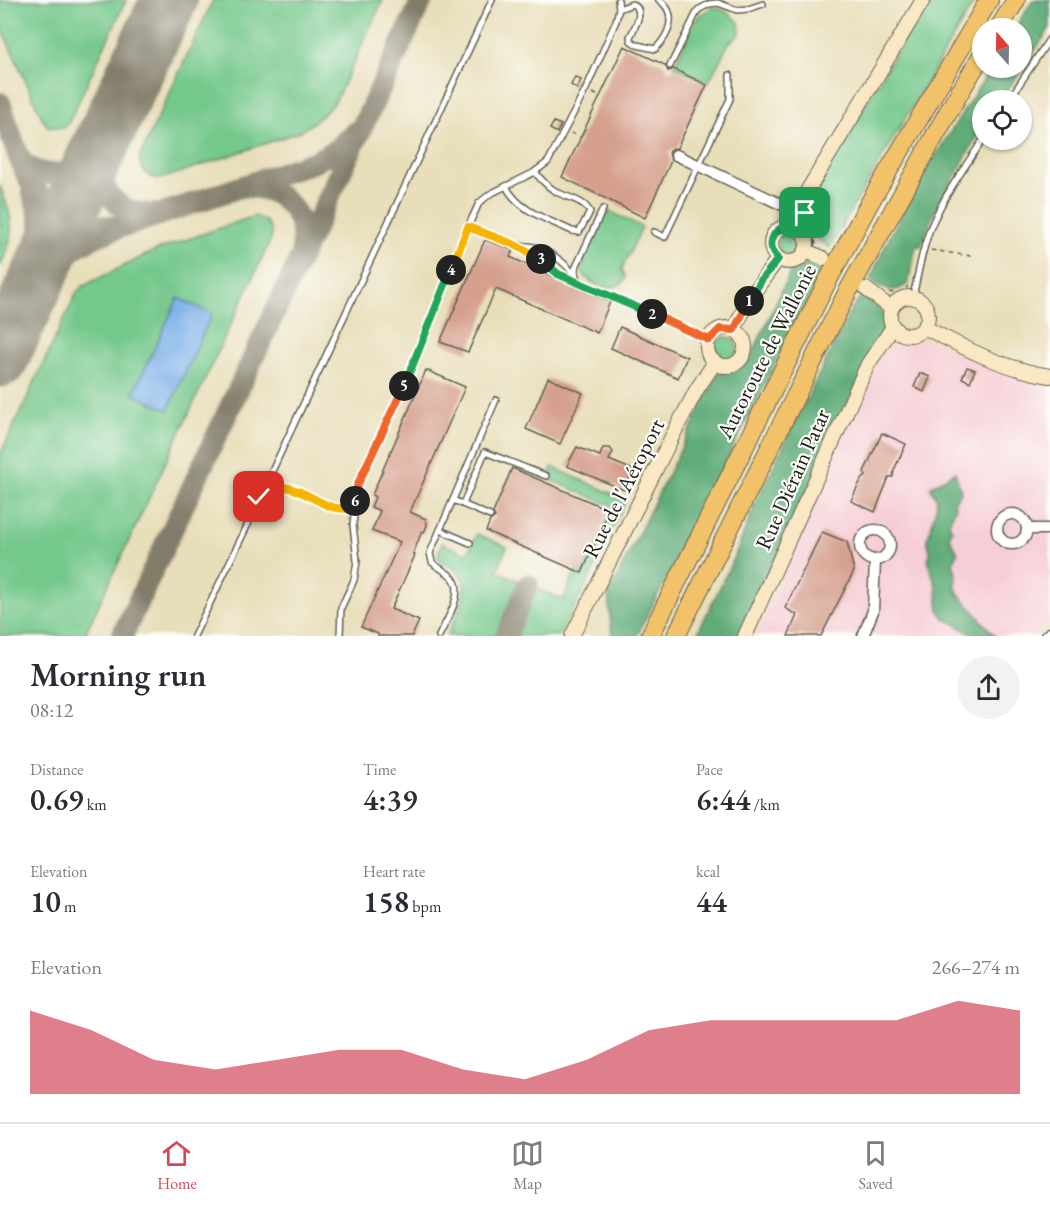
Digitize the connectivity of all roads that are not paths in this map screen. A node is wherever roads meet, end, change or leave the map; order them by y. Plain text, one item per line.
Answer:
1 (492, 0) edge
2 (618, 0) edge
3 (659, 0) edge
4 (923, 0) edge
5 (989, 0) edge
6 (1016, 0) edge
7 (763, 4) dead end
8 (620, 9) junction
9 (1005, 18) edge
10 (1050, 38) edge
11 (670, 66) dead end
12 (972, 72) edge
13 (730, 75) dead end
14 (1016, 90) edge
15 (976, 150) edge
16 (676, 155) dead end
17 (699, 166) junction
18 (535, 172) junction
19 (506, 186) junction
20 (603, 209) dead end
21 (795, 210) junction
22 (794, 226) junction
23 (468, 227) junction
24 (654, 232) dead end
25 (518, 247) junction
26 (807, 251) junction
27 (822, 253) road end
28 (778, 259) junction
29 (576, 277) junction
30 (581, 284) junction
31 (866, 289) dead end
32 (913, 297) junction
33 (891, 308) junction
34 (924, 327) junction
35 (734, 330) junction
36 (898, 330) junction
37 (709, 340) junction
38 (715, 362) junction
39 (1050, 376) edge
40 (496, 400) dead end
41 (546, 476) dead end
42 (259, 499) junction
43 (453, 500) junction
44 (463, 504) junction
45 (353, 509) junction
46 (489, 516) dead end
47 (1027, 529) dead end
48 (1050, 529) edge
49 (440, 530) junction
50 (470, 543) dead end
51 (875, 560) dead end
52 (1050, 633) edge
53 (194, 636) edge
54 (340, 636) edge
55 (439, 636) edge
56 (572, 636) edge
57 (650, 636) edge
58 (676, 636) edge
59 (745, 636) edge
60 (863, 636) edge
61 (1046, 636) edge

1 - 42 lane
2 - 8 lane
3 - 8 lane
4 - 21 street
5 - 57 highway, Autoroute de Wallonie
6 - 9 highway
7 - 11 lane
8 - 18 lane
10 - 14 lane
12 - 58 highway, Autoroute de Wallonie
13 - 17 lane
15 - 32 lane
16 - 17 street
17 - 21 street
17 - 24 lane
18 - 19 lane
18 - 19 lane
19 - 23 lane
20 - 29 lane
21 - 22 street
22 - 26 street
22 - 28 street
23 - 25 lane
23 - 45 lane
25 - 29 lane
25 - 30 lane
26 - 27 street
26 - 28 street
28 - 35 street
29 - 30 lane
30 - 37 lane
31 - 33 street
32 - 33 street
32 - 34 street
33 - 36 street
34 - 36 street
34 - 39 street
35 - 37 street
35 - 38 street
36 - 59 street, Rue Diérain Patar
37 - 38 street
38 - 56 street, Rue de l'Aéroport
40 - 43 lane
41 - 44 lane
42 - 45 lane
42 - 53 lane
43 - 44 lane
43 - 49 lane
44 - 46 lane
45 - 54 lane
47 - 48 street
49 - 50 lane
49 - 55 lane
51 - 60 street
52 - 61 street

